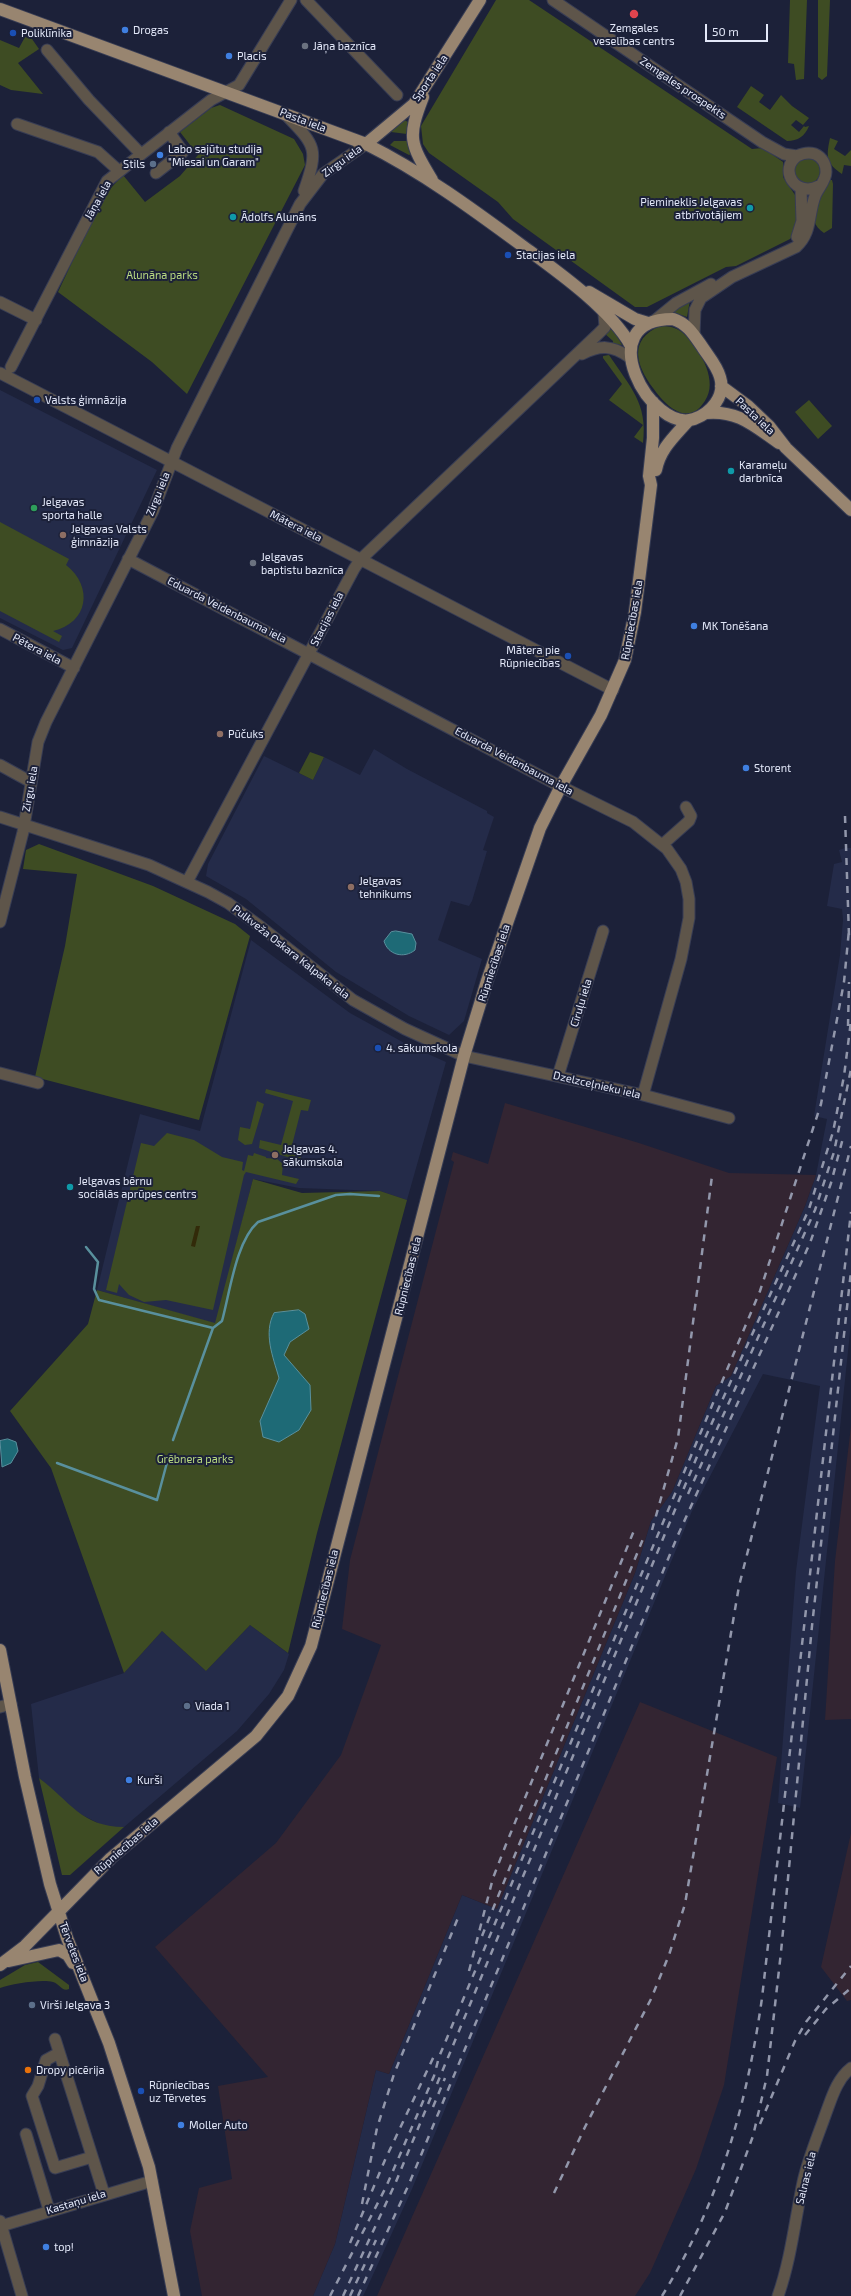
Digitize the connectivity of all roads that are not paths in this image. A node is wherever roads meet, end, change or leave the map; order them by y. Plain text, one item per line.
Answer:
1 (291, 0) edge
2 (306, 0) edge
3 (480, 0) edge
4 (553, 0) edge
5 (0, 9) edge
6 (47, 50) dead end
7 (431, 77) junction
8 (227, 92) junction
9 (397, 95) dead end
10 (285, 114) junction
11 (17, 124) dead end
12 (169, 132) junction
13 (366, 144) junction
14 (140, 153) junction
15 (797, 156) junction
16 (118, 170) junction
17 (156, 172) dead end
18 (432, 181) junction
19 (819, 186) junction
20 (801, 189) junction
21 (300, 204) junction
22 (784, 252) junction
23 (732, 278) junction
24 (577, 286) junction
25 (0, 302) edge
26 (604, 314) junction
27 (36, 320) junction
28 (651, 322) junction
29 (694, 335) junction
30 (630, 351) junction
31 (574, 359) junction
32 (11, 367) dead end
33 (0, 373) edge
34 (721, 386) junction
35 (653, 402) junction
36 (706, 414) junction
37 (688, 421) junction
38 (786, 448) junction
39 (170, 462) junction
40 (651, 484) junction
41 (851, 510) edge
42 (128, 559) junction
43 (360, 560) junction
44 (0, 629) edge
45 (310, 653) junction
46 (74, 668) junction
47 (613, 690) junction
48 (0, 764) edge
49 (31, 782) junction
50 (561, 786) junction
51 (686, 807) dead end
52 (0, 817) edge
53 (24, 825) junction
54 (662, 845) junction
55 (187, 882) junction
56 (0, 922) edge
57 (603, 930) dead end
58 (464, 1056) junction
59 (0, 1073) edge
60 (558, 1076) junction
61 (38, 1083) dead end
62 (642, 1095) junction
63 (729, 1118) dead end
64 (0, 1650) edge
65 (6, 1705) edge
66 (59, 1911) junction
67 (2, 1963) edge
68 (79, 1968) junction
69 (55, 2039) dead end
70 (59, 2053) junction
71 (851, 2068) edge
72 (26, 2134) dead end
73 (92, 2157) junction
74 (152, 2180) junction
75 (104, 2194) junction
76 (49, 2210) junction
77 (1, 2223) edge
78 (22, 2296) edge
79 (174, 2296) edge
80 (778, 2296) edge

1 - 8 street, Jāņa iela
2 - 9 street
3 - 7 main road, Sporta iela
4 - 15 street, Zemgales prospekts
5 - 8 main road, Pasta iela
6 - 14 street
7 - 13 main road, Sporta iela
7 - 18 main road
8 - 10 main road, Pasta iela
8 - 12 street, Jāņa iela
10 - 13 main road, Pasta iela
10 - 21 street
11 - 16 street
12 - 14 street, Jāņa iela
12 - 17 street
13 - 18 main road, Pasta iela
13 - 21 street, Zirgu iela
14 - 16 street, Jāņa iela
15 - 19 street
15 - 20 street
16 - 27 street, Jāņa iela
18 - 24 main road, Pasta iela
19 - 20 street
19 - 22 street
20 - 22 street
21 - 39 street, Zirgu iela
22 - 23 street
23 - 28 street
23 - 29 street
24 - 26 main road, Pasta iela
24 - 28 main road, Pasta iela
25 - 27 street
26 - 30 main road, Pasta iela
26 - 31 street, Stacijas iela
27 - 32 street, Jāņa iela
28 - 29 main road
28 - 30 main road
29 - 34 main road
30 - 31 street
30 - 35 main road
31 - 43 street, Stacijas iela
33 - 39 street, Mātera iela
34 - 36 main road
34 - 38 main road, Pasta iela
35 - 37 main road
35 - 40 main road, Rūpniecības iela
36 - 37 main road, Rūpniecības iela
36 - 38 main road, Pasta iela
37 - 40 main road, Rūpniecības iela
38 - 41 main road, Pasta iela
39 - 42 street, Zirgu iela
39 - 43 street, Mātera iela
40 - 47 main road, Rūpniecības iela
42 - 45 street, Eduarda Veidenbauma iela
42 - 46 street, Zirgu iela
43 - 45 street, Stacijas iela
43 - 47 street, Mātera iela
44 - 46 street, Pētera iela
45 - 50 street, Eduarda Veidenbauma iela
45 - 55 street, Stacijas iela
46 - 49 street, Zirgu iela
47 - 50 main road, Rūpniecības iela
48 - 49 street
49 - 53 street, Zirgu iela
50 - 54 street, Eduarda Veidenbauma iela
50 - 58 main road, Rūpniecības iela
51 - 54 street
52 - 53 street, Pulkveža Oskara Kalpaka iela
53 - 55 street, Pulkveža Oskara Kalpaka iela
53 - 56 street, Zirgu iela
54 - 62 street, Eduarda Veidenbauma iela
55 - 58 street, Pulkveža Oskara Kalpaka iela
57 - 60 street, Cīruļu iela
58 - 60 street, Dzelzceļnieku iela
58 - 66 main road, Rūpniecības iela
59 - 61 street
60 - 62 street, Dzelzceļnieku iela
62 - 63 street, Dzelzceļnieku iela
64 - 65 main road, Tērvetes iela
65 - 66 main road, Tērvetes iela
66 - 67 main road, Rūpniecības iela
66 - 68 main road, Tērvetes iela
67 - 68 main road
68 - 74 main road, Tērvetes iela
69 - 70 street
70 - 73 street
70 - 73 street
71 - 80 street, Salnas iela
72 - 76 street
73 - 75 street
74 - 75 street, Kastaņu iela
74 - 79 main road, Tērvetes iela
75 - 76 street, Kastaņu iela
76 - 77 street, Kastaņu iela
77 - 78 street

